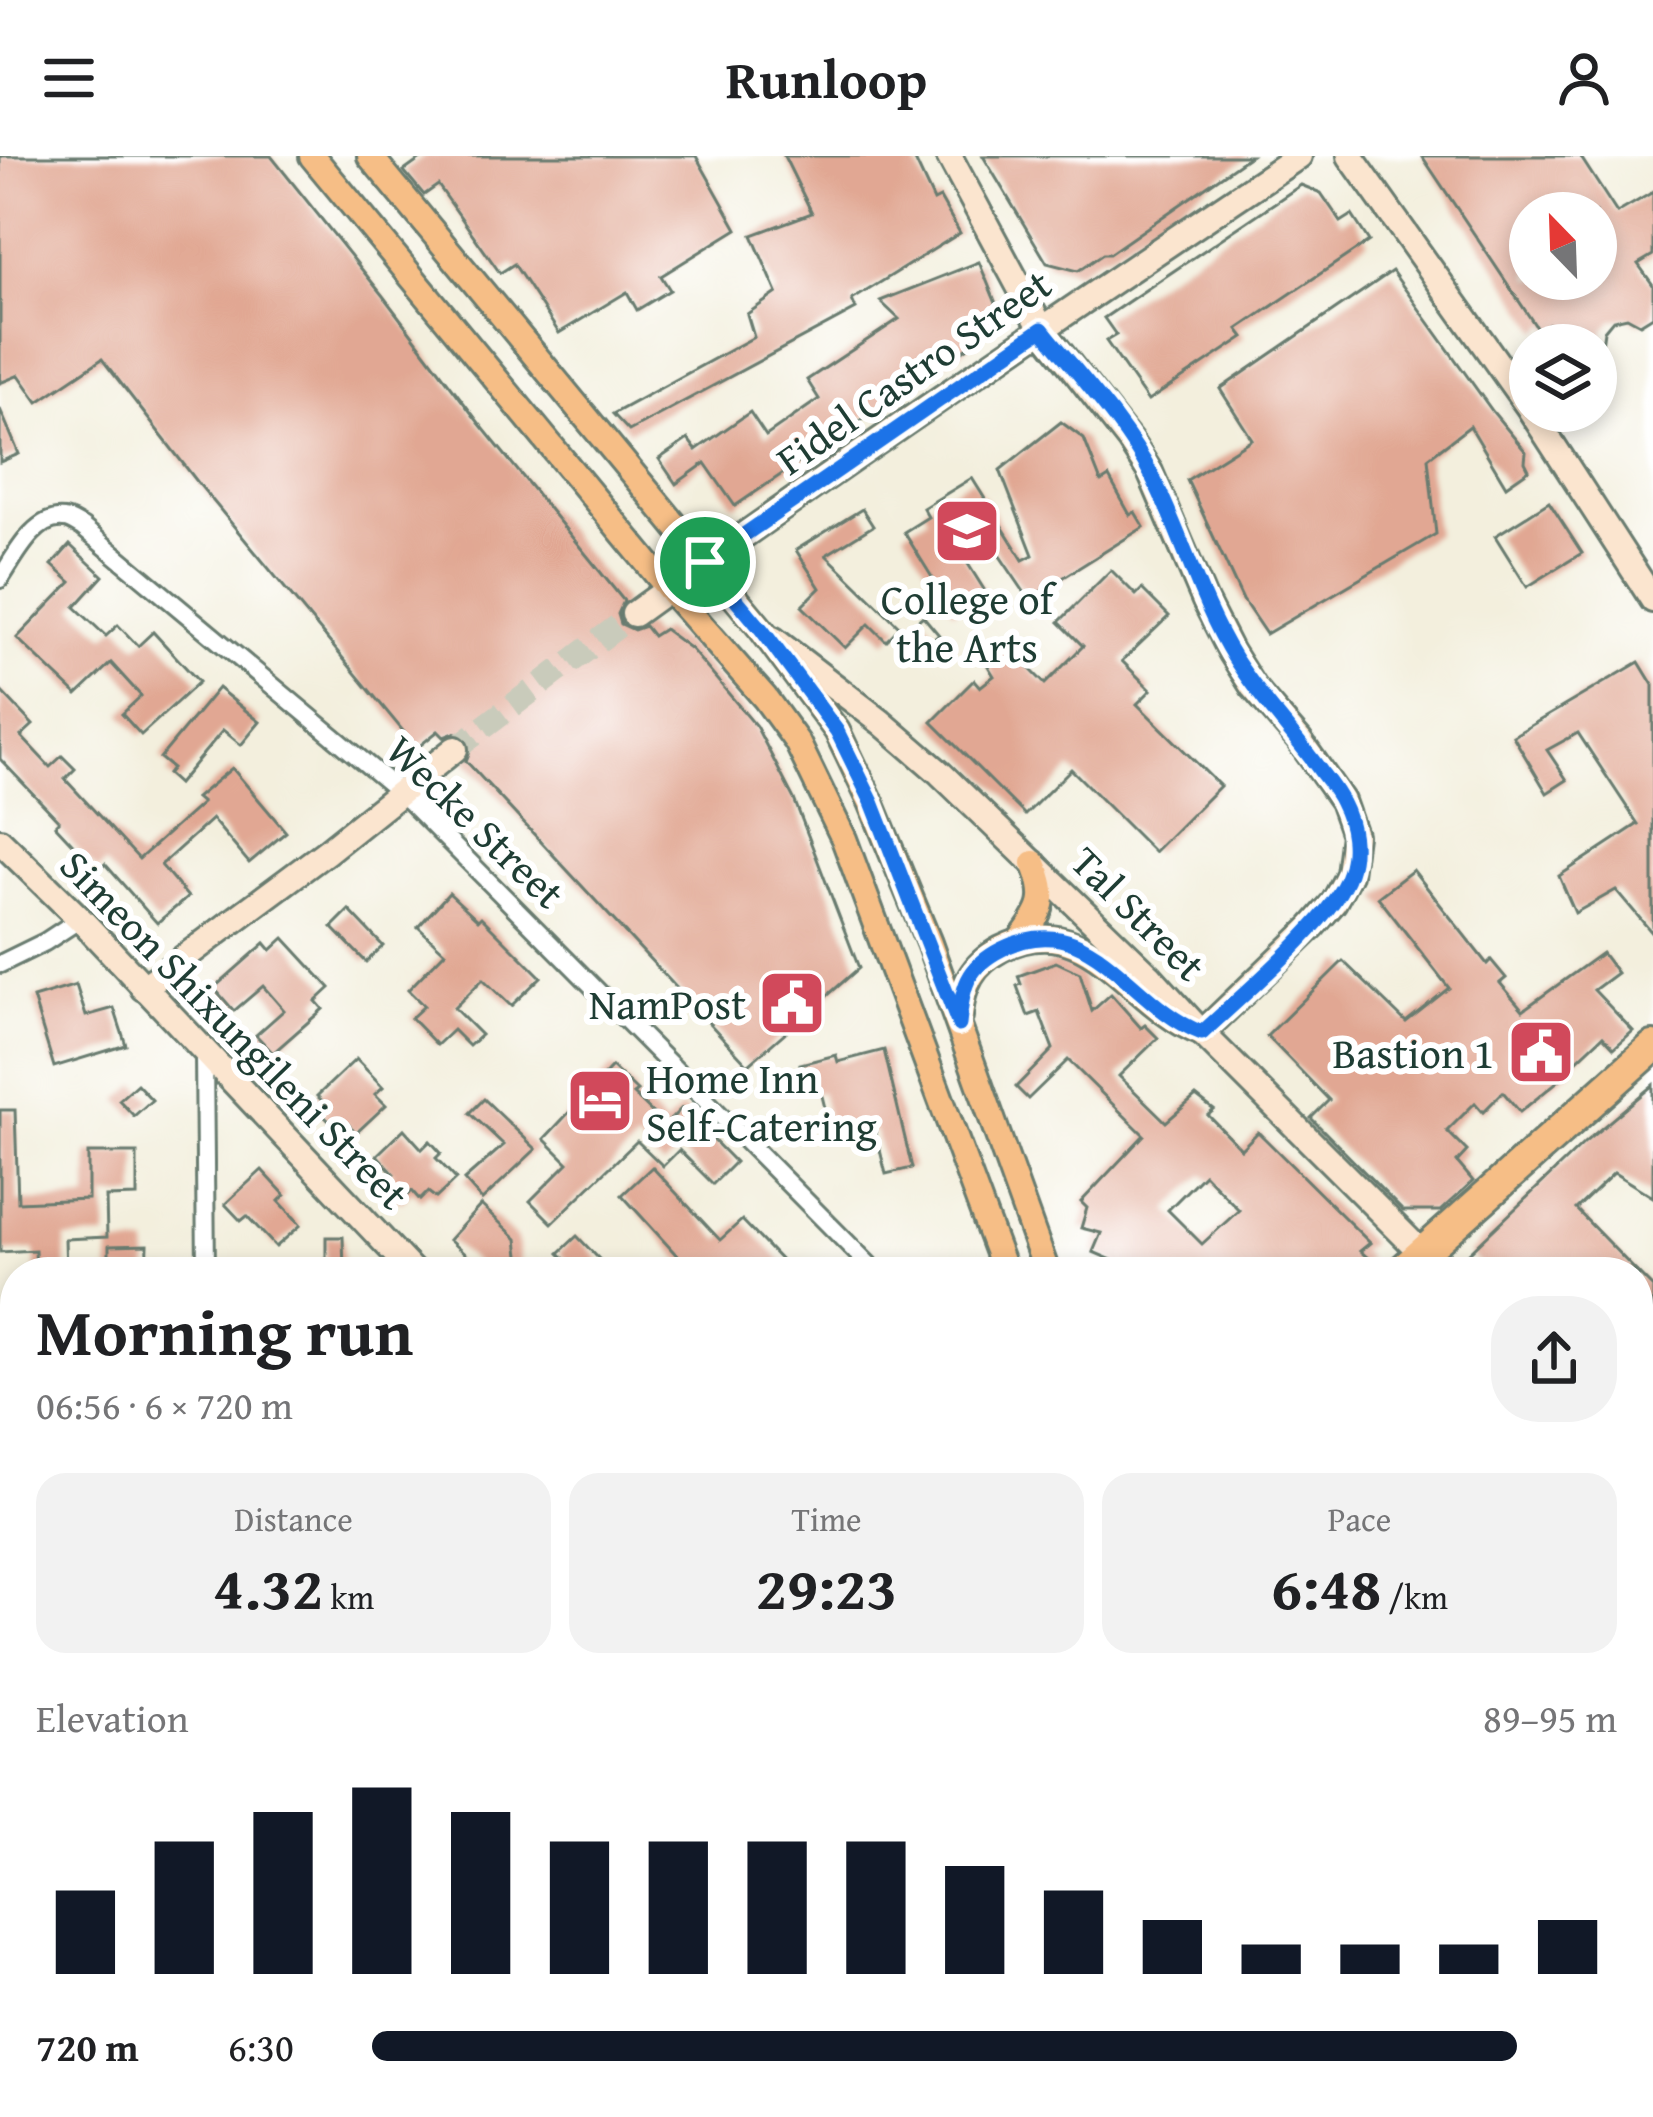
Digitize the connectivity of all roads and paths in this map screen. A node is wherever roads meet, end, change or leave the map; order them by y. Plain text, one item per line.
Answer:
1 (312, 156) edge
2 (370, 156) edge
3 (949, 156) edge
4 (1299, 156) edge
5 (1350, 156) edge
6 (1042, 329) junction
7 (1509, 379) edge
8 (1545, 432) edge
9 (705, 562) junction
10 (0, 579) edge
11 (669, 589) junction
12 (1653, 600) edge
13 (634, 614) tunnel mouth
14 (762, 630) junction
15 (455, 749) tunnel mouth
16 (400, 792) junction
17 (0, 841) edge
18 (1034, 863) junction
19 (80, 919) junction
20 (1020, 940) junction
21 (0, 964) edge
22 (143, 988) junction
23 (959, 1025) junction
24 (1202, 1033) junction
25 (1653, 1047) edge
26 (204, 1054) junction
27 (206, 1257) edge
28 (399, 1257) edge
29 (861, 1257) edge
30 (999, 1257) edge
31 (1042, 1257) edge
32 (1414, 1257) edge
33 (1431, 1257) edge

1 - 11 main road
2 - 9 main road
3 - 6 street
4 - 6 street, Fidel Castro Street
5 - 7 street
6 - 9 street, Fidel Castro Street
6 - 24 street
8 - 12 street
9 - 11 street, Fidel Castro Street
9 - 14 main road
10 - 16 street, Wecke Street
11 - 13 street, Fidel Castro Street
11 - 30 main road
14 - 18 street, Tal Street
14 - 23 main road
15 - 16 street
16 - 22 street
16 - 29 street, Wecke Street
17 - 19 street, Simeon Shixungileni Street
18 - 20 main road
18 - 24 street, Tal Street
19 - 21 street
19 - 22 street, Simeon Shixungileni Street
20 - 23 main road
20 - 24 main road
22 - 26 street, Simeon Shixungileni Street
23 - 31 main road
24 - 32 street, Tal Street
25 - 33 highway
26 - 27 street
26 - 28 street, Simeon Shixungileni Street

